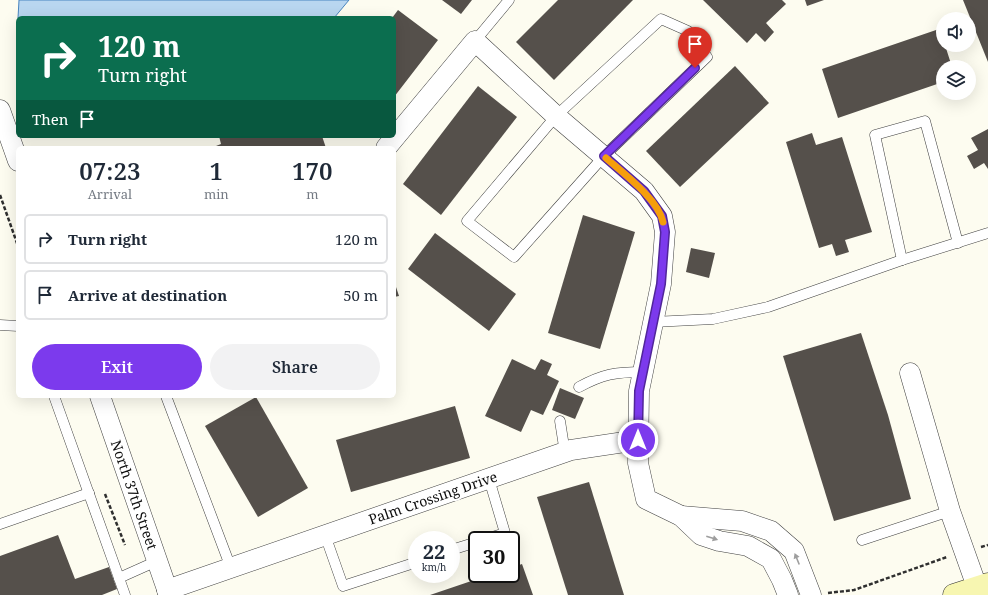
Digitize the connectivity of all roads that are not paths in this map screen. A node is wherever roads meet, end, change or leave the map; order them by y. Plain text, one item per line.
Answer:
1 (509, 0) edge
2 (475, 41) junction
3 (0, 110) edge
4 (556, 116) junction
5 (396, 136) edge
6 (394, 138) edge
7 (388, 146) edge
8 (16, 156) edge
9 (604, 156) junction
10 (988, 233) edge
11 (958, 242) junction
12 (902, 260) junction
13 (653, 322) junction
14 (0, 325) edge
15 (16, 326) edge
16 (643, 372) junction
17 (910, 373) dead end
18 (579, 387) dead end
19 (55, 398) edge
20 (101, 398) edge
21 (167, 398) edge
22 (560, 421) dead end
23 (638, 440) junction
24 (565, 452) junction
25 (489, 479) junction
26 (89, 493) junction
27 (950, 511) junction
28 (681, 516) junction
29 (0, 524) edge
30 (504, 531) edge
31 (325, 535) junction
32 (862, 540) dead end
33 (157, 562) junction
34 (408, 565) edge
35 (231, 568) junction
36 (119, 578) junction
37 (983, 586) edge
38 (168, 592) edge
39 (125, 595) edge
40 (788, 595) edge
41 (816, 595) edge
42 (954, 595) edge

1 - 2 lane
2 - 4 street
2 - 5 street
3 - 8 street
4 - 9 street
4 - 9 lane
4 - 9 lane
6 - 7 street
9 - 13 street
10 - 11 lane
11 - 12 lane
11 - 12 lane
12 - 13 lane
13 - 16 street
14 - 15 lane
16 - 18 lane
16 - 23 street
17 - 27 street
19 - 26 lane
20 - 33 street, North 37th Street
21 - 35 lane
22 - 24 lane
23 - 24 street, Palm Crossing Drive
23 - 28 street
24 - 25 street, Palm Crossing Drive
25 - 30 lane
25 - 31 street, Palm Crossing Drive
26 - 29 lane
26 - 36 lane
27 - 32 lane
27 - 37 street
28 -> 40 street
41 -> 28 street
31 - 34 lane
31 - 35 street, Palm Crossing Drive
33 - 36 lane
33 - 38 street, North 37th Street
35 - 38 street, Palm Crossing Drive
36 - 39 lane
37 - 42 main road

